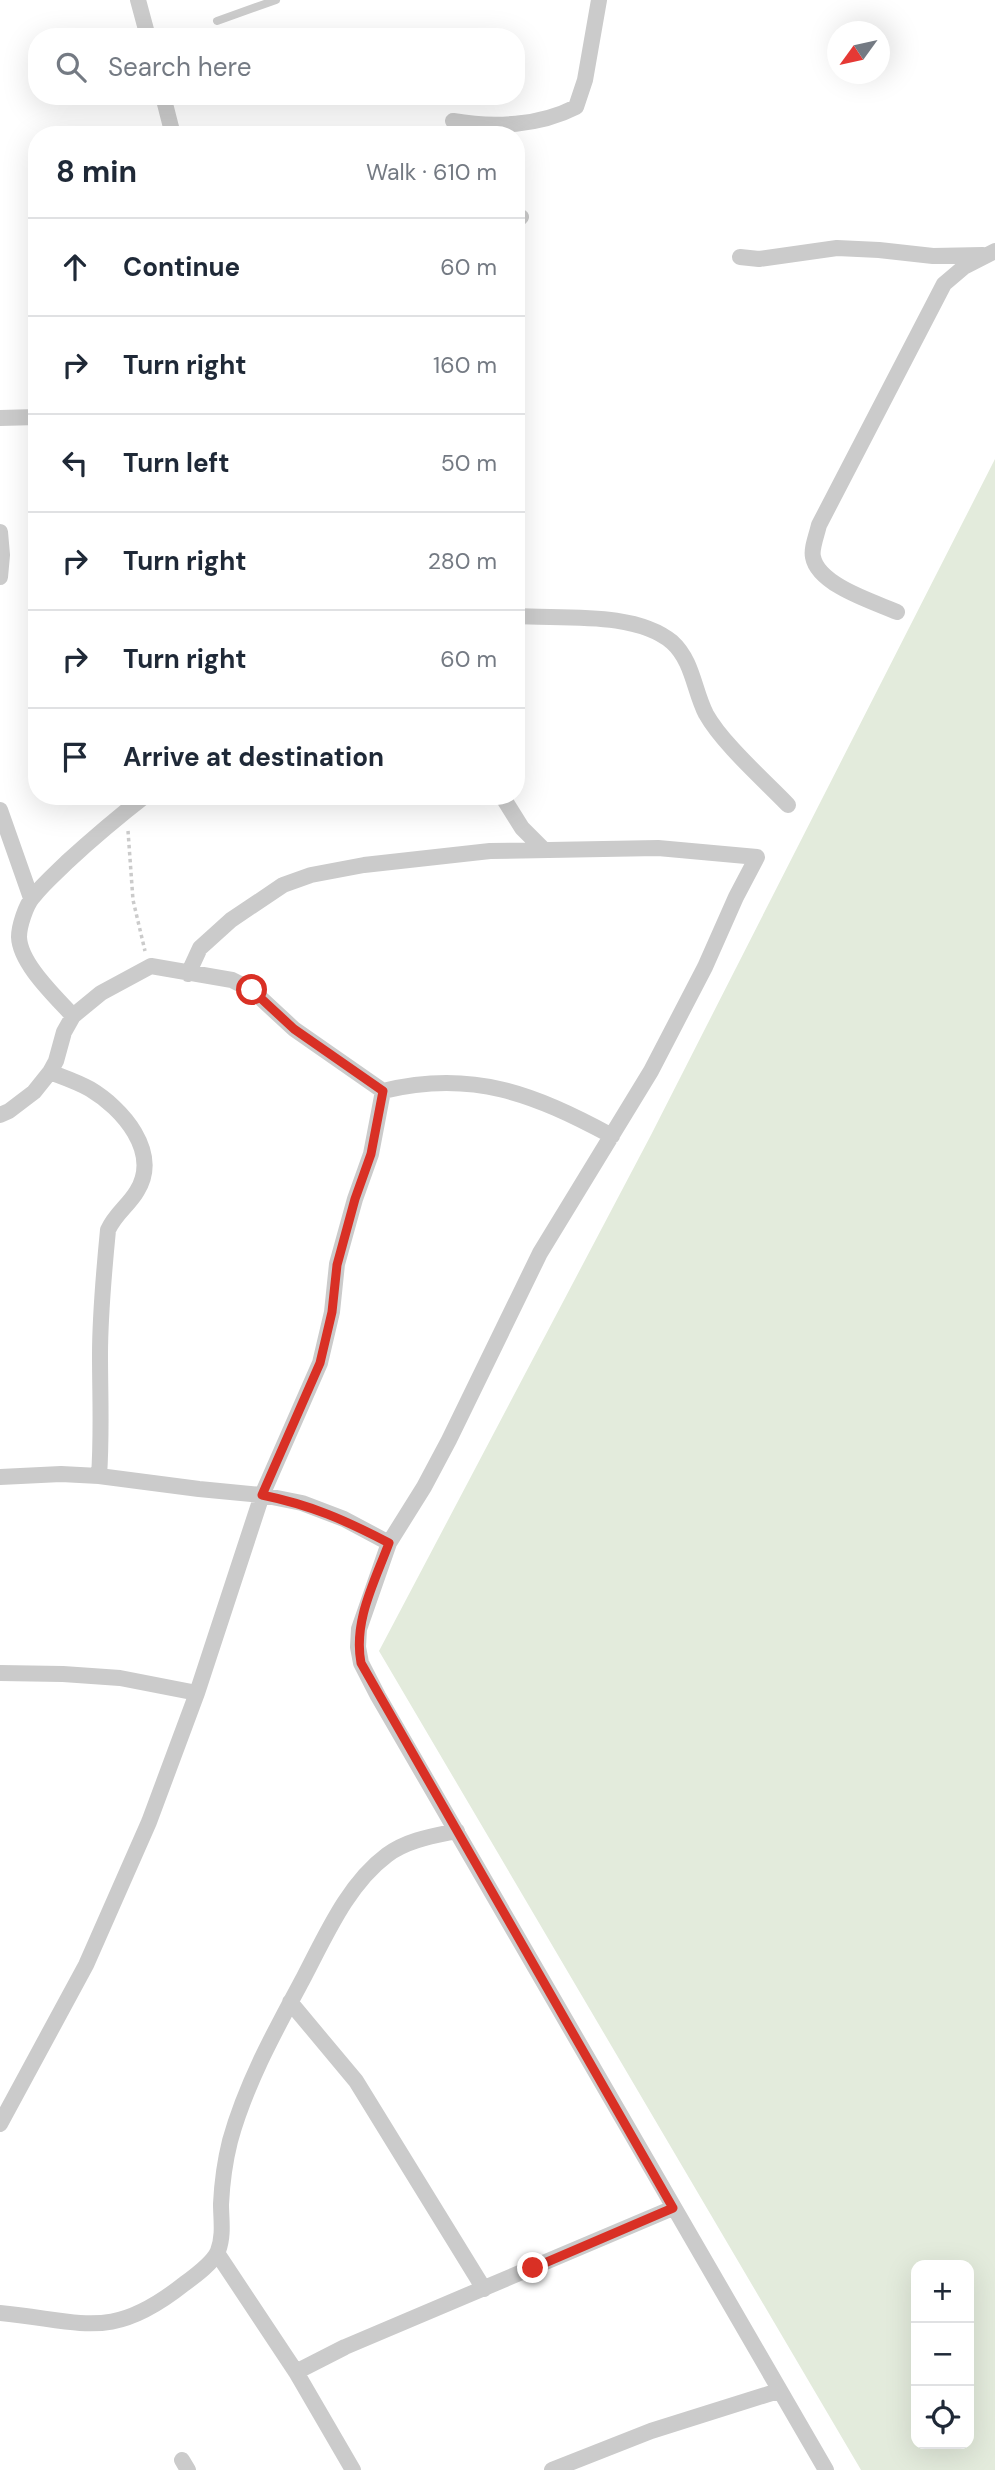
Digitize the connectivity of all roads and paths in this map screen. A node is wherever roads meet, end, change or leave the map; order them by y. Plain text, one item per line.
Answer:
1 (138, 0) edge
2 (276, 0) edge
3 (599, 0) edge
4 (217, 21) dead end
5 (146, 28) edge
6 (165, 105) edge
7 (453, 121) dead end
8 (171, 126) edge
9 (992, 253) edge
10 (740, 257) dead end
11 (28, 417) edge
12 (0, 418) edge
13 (0, 532) edge
14 (0, 577) edge
15 (897, 612) dead end
16 (525, 616) edge
17 (133, 805) edge
18 (508, 805) edge
19 (788, 805) dead end
20 (0, 810) edge
21 (127, 810) junction
22 (544, 850) junction
23 (31, 898) junction
24 (150, 966) junction
25 (188, 974) junction
26 (73, 1016) junction
27 (50, 1072) junction
28 (383, 1091) junction
29 (0, 1115) edge
30 (612, 1136) junction
31 (99, 1476) junction
32 (0, 1478) edge
33 (262, 1495) junction
34 (389, 1543) junction
35 (0, 1673) edge
36 (197, 1693) junction
37 (457, 1831) junction
38 (290, 2003) junction
39 (0, 2124) edge
40 (673, 2208) junction
41 (217, 2253) junction
42 (484, 2289) junction
43 (0, 2313) edge
44 (296, 2372) junction
45 (778, 2391) junction
46 (353, 2470) edge
47 (552, 2470) edge
48 (826, 2470) edge

1 - 5 street
2 - 4 lane
3 - 7 street
6 - 8 street
9 - 10 street
9 - 15 street
11 - 12 street
13 - 14 street
16 - 19 street
17 - 21 street
18 - 22 street
20 - 23 street
21 - 23 street
21 - 24 path
22 - 25 street
22 - 30 street
23 - 26 street
24 - 25 street
24 - 26 street
25 - 28 street
26 - 27 street
27 - 29 street
27 - 31 street
28 - 30 street
28 - 33 street
30 - 34 street
31 - 32 street
31 - 33 street
33 - 34 street
33 - 36 street
34 - 37 street
35 - 36 street
36 - 39 street
37 - 38 street
37 - 40 street
38 - 41 street
38 - 42 street
40 - 42 street
40 - 45 street
41 - 43 street
41 - 44 street
42 - 44 street
44 - 46 street
45 - 47 street
45 - 48 street

